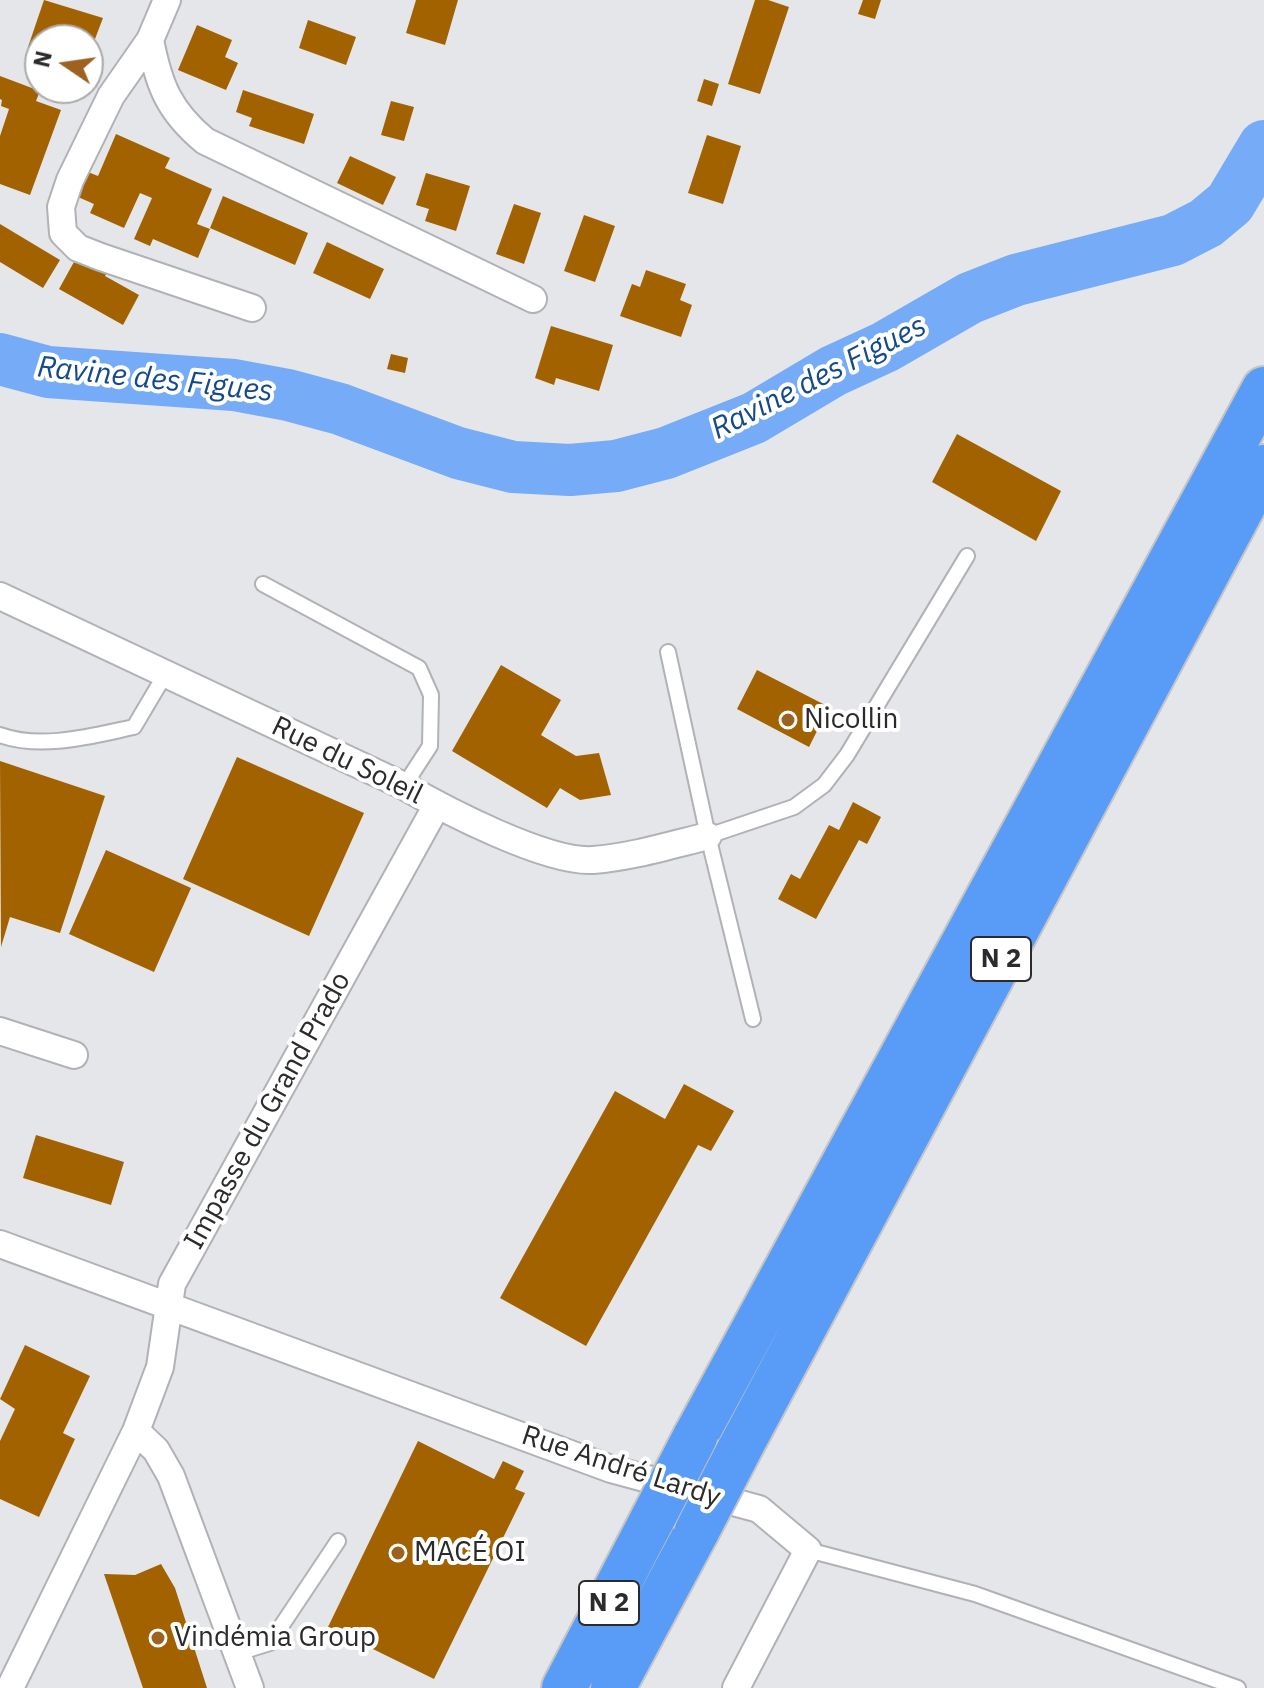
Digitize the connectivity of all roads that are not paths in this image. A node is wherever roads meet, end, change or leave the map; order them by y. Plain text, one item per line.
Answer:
1 (167, 0) edge
2 (150, 40) junction
3 (533, 299) dead end
4 (252, 308) dead end
5 (1264, 389) edge
6 (1264, 467) edge
7 (967, 556) dead end
8 (263, 584) dead end
9 (0, 596) edge
10 (668, 652) dead end
11 (166, 673) junction
12 (0, 735) edge
13 (404, 786) junction
14 (437, 805) junction
15 (708, 836) junction
16 (753, 1019) dead end
17 (0, 1031) edge
18 (74, 1055) dead end
19 (0, 1244) edge
20 (170, 1305) junction
21 (136, 1431) junction
22 (338, 1541) dead end
23 (808, 1550) junction
24 (238, 1653) junction
25 (10, 1688) edge
26 (250, 1688) edge
27 (564, 1688) edge
28 (613, 1688) edge
29 (736, 1688) edge
30 (1238, 1688) edge

1 - 2 street
2 - 3 street
2 - 4 street
5 - 27 highway, N 2, bridge
6 - 28 highway, N 2, bridge
7 - 15 lane
8 - 13 lane
9 - 11 street, Rue du Soleil
10 - 15 lane
11 - 12 lane
11 - 13 street, Rue du Soleil
13 - 14 street, Rue du Soleil
14 - 15 street, Rue du Soleil
14 - 20 street, Impasse du Grand Prado
15 - 16 lane
17 - 18 street
19 - 20 street, Rue André Lardy
20 - 21 street, Impasse du Grand Prado
20 - 23 street, Rue André Lardy
21 - 24 street
21 - 25 street, Impasse du Grand Prado
22 - 24 lane
23 - 29 street
23 - 30 lane, Rue André Lardy
24 - 26 street

